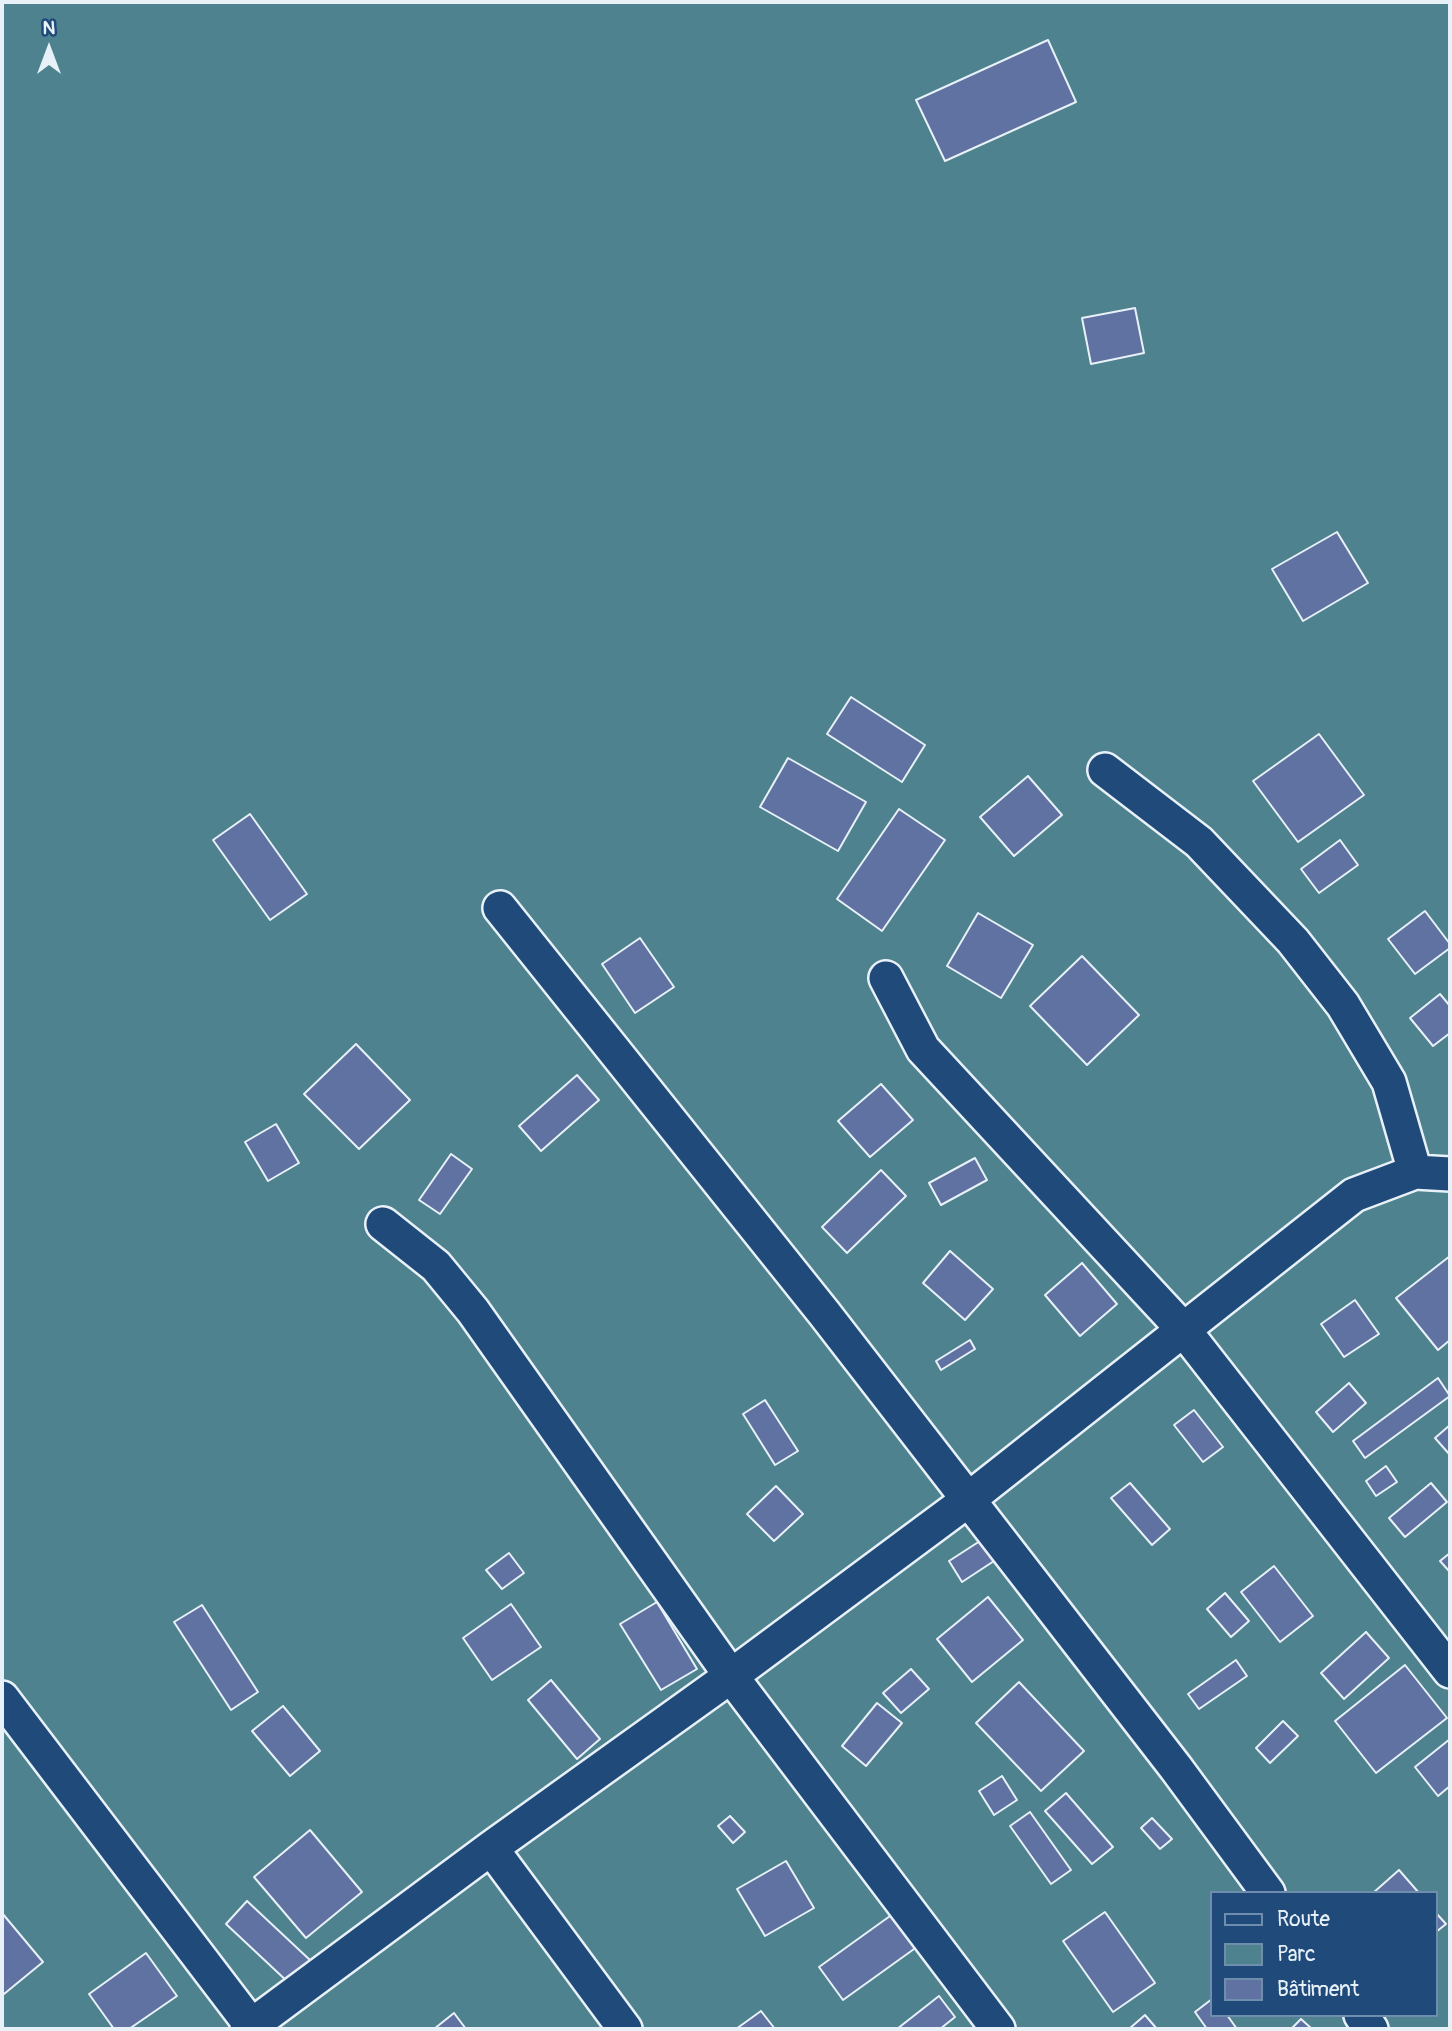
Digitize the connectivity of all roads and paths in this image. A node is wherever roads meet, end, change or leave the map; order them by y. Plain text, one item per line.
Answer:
1 (1105, 770) dead end
2 (500, 908) dead end
3 (886, 978) dead end
4 (1415, 1172) junction
5 (1450, 1174) edge
6 (383, 1223) dead end
7 (1183, 1329) junction
8 (968, 1499) junction
9 (1446, 1656) edge
10 (731, 1676) junction
11 (2, 1698) edge
12 (491, 1848) junction
13 (1266, 1891) edge
14 (251, 2028) edge
15 (625, 2029) edge
16 (998, 2029) edge

1 - 4 street
2 - 8 street
3 - 7 street
4 - 5 street
4 - 7 street
6 - 10 street
7 - 8 street
7 - 9 street
8 - 10 street
8 - 13 street
10 - 12 street
10 - 16 street
11 - 14 street
12 - 14 street
12 - 15 street

